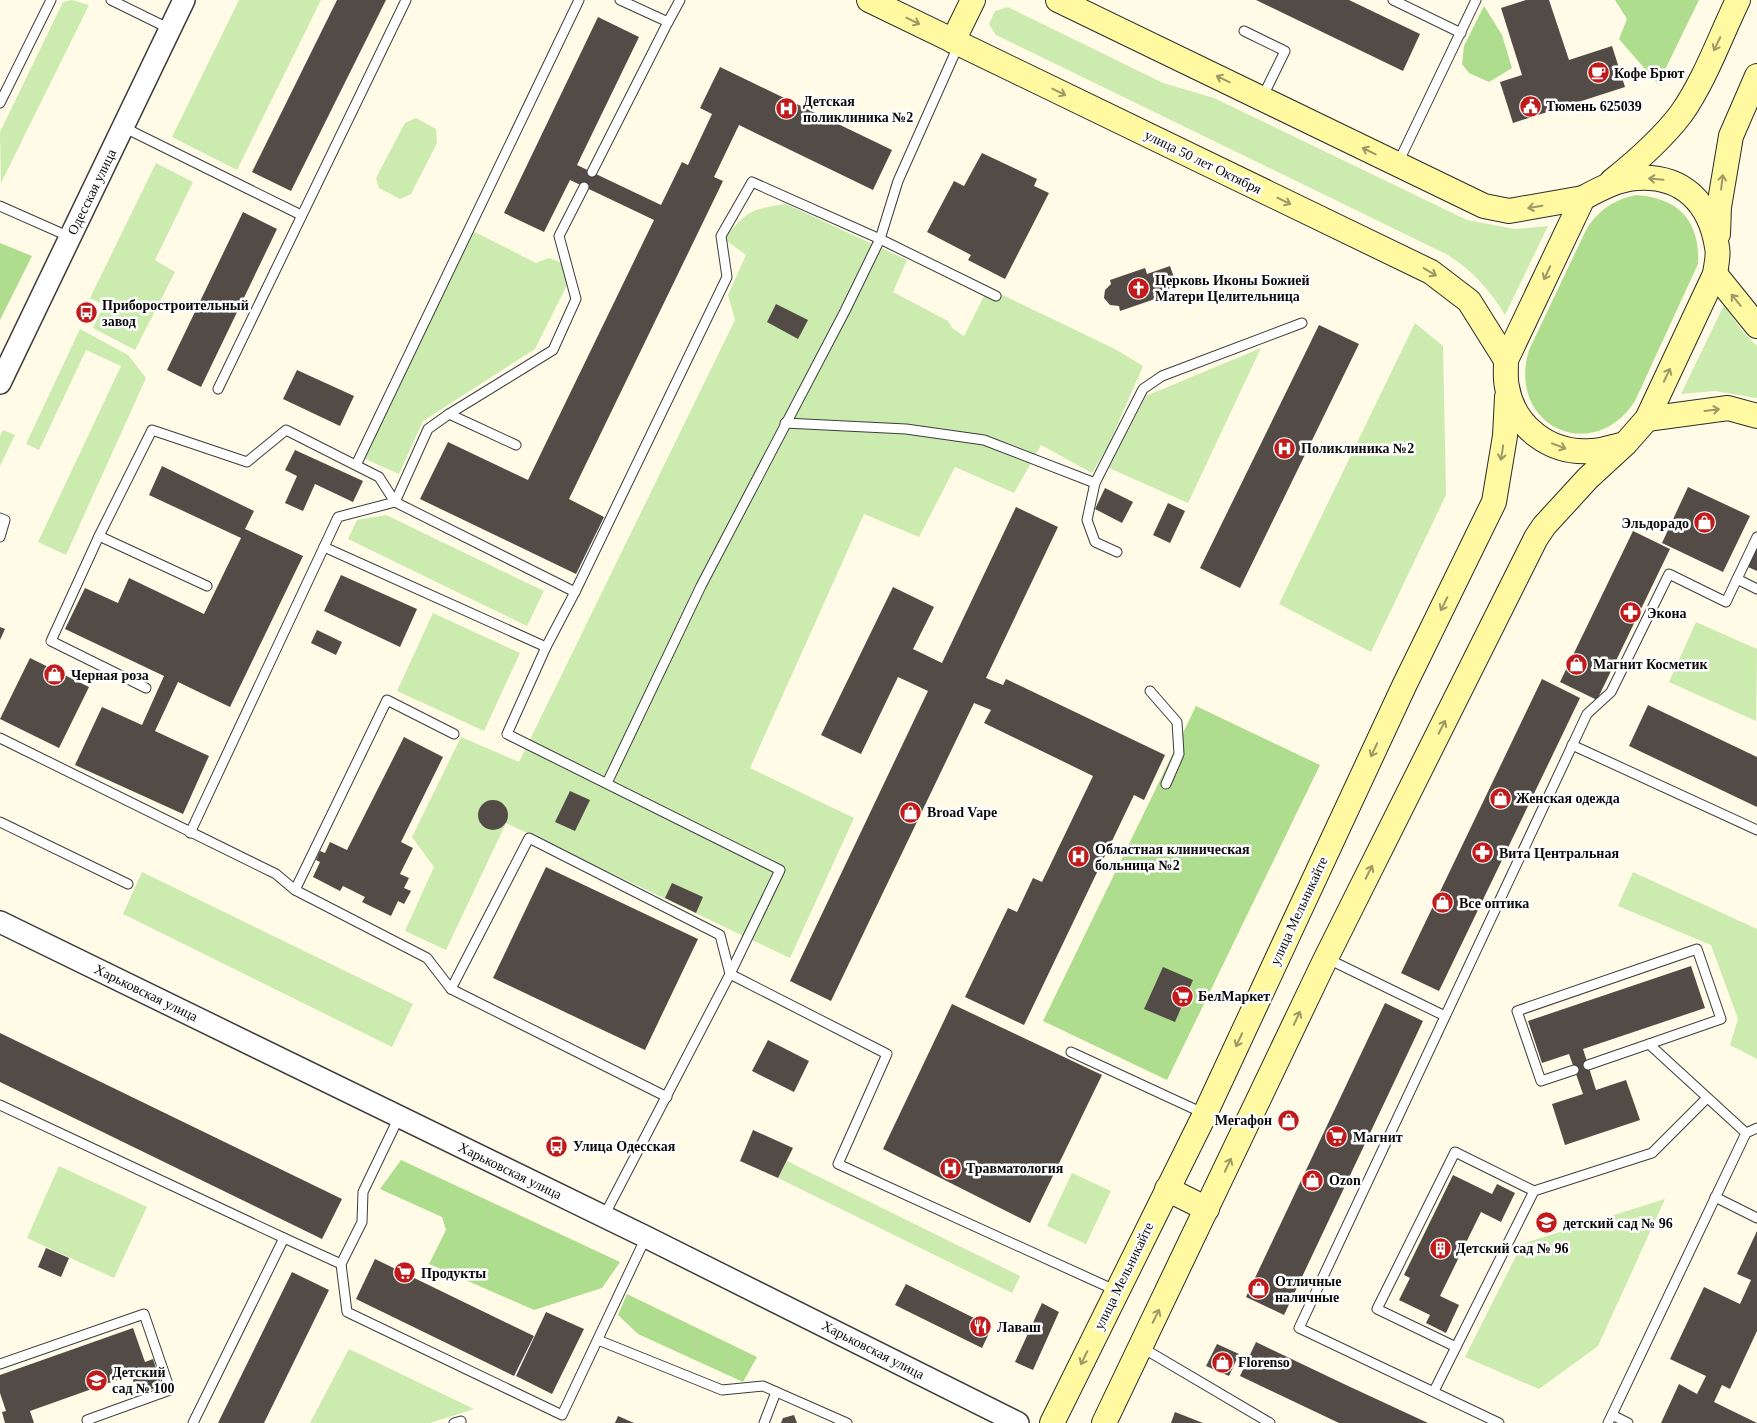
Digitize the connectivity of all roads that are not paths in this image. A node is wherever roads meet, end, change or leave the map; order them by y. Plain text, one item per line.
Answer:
1 (51, 0) edge
2 (112, 0) edge
3 (184, 0) edge
4 (406, 0) edge
5 (579, 0) edge
6 (620, 0) edge
7 (680, 0) edge
8 (869, 0) edge
9 (974, 0) edge
10 (1058, 0) edge
11 (1393, 0) edge
12 (1476, 0) edge
13 (1738, 0) edge
14 (668, 22) junction
15 (170, 29) junction
16 (1244, 31) dead end
17 (1461, 33) junction
18 (956, 42) junction
19 (1757, 76) edge
20 (1262, 99) junction
21 (0, 103) edge
22 (123, 127) junction
23 (1396, 165) junction
24 (592, 172) dead end
25 (1607, 185) junction
26 (584, 187) dead end
27 (1583, 198) junction
28 (0, 206) edge
29 (301, 215) junction
30 (70, 237) junction
31 (880, 239) junction
32 (1718, 248) junction
33 (1715, 274) junction
34 (996, 296) dead end
35 (1302, 323) dead end
36 (1757, 326) edge
37 (1506, 360) junction
38 (0, 383) edge
39 (1507, 387) junction
40 (218, 389) dead end
41 (449, 414) junction
42 (1757, 416) edge
43 (1647, 419) junction
44 (784, 424) junction
45 (516, 444) dead end
46 (1625, 444) junction
47 (356, 466) junction
48 (1095, 483) junction
49 (395, 502) junction
50 (0, 518) edge
51 (99, 536) junction
52 (1757, 536) edge
53 (0, 537) edge
54 (324, 547) junction
55 (1117, 552) dead end
56 (1737, 579) junction
57 (207, 586) dead end
58 (1757, 589) edge
59 (575, 592) junction
60 (546, 646) junction
61 (146, 688) dead end
62 (1150, 691) dead end
63 (454, 734) dead end
64 (0, 738) edge
65 (1572, 745) junction
66 (607, 783) junction
67 (1166, 784) dead end
68 (0, 822) edge
69 (1757, 830) edge
70 (190, 833) junction
71 (128, 884) dead end
72 (295, 890) junction
73 (0, 922) edge
74 (1326, 958) junction
75 (730, 974) junction
76 (451, 989) junction
77 (1446, 1016) junction
78 (1649, 1044) junction
79 (1071, 1052) dead end
80 (1588, 1065) dead end
81 (1574, 1070) dead end
82 (667, 1096) junction
83 (1707, 1098) junction
84 (0, 1105) edge
85 (1205, 1114) junction
86 (399, 1117) junction
87 (1757, 1128) edge
88 (1746, 1133) junction
89 (1167, 1189) junction
90 (1534, 1190) junction
91 (1715, 1197) junction
92 (1207, 1209) junction
93 (604, 1217) junction
94 (1757, 1218) edge
95 (646, 1237) junction
96 (284, 1238) junction
97 (341, 1264) junction
98 (1117, 1292) junction
99 (598, 1340) junction
100 (1141, 1347) junction
101 (1456, 1347) junction
102 (0, 1364) edge
103 (1434, 1391) junction
104 (776, 1392) junction
105 (560, 1419) edge
106 (1610, 1419) edge
107 (88, 1421) edge
108 (77, 1423) edge
109 (193, 1423) edge
110 (454, 1423) edge
111 (461, 1423) edge
112 (764, 1423) edge
113 (847, 1423) edge
114 (1018, 1423) edge
115 (1052, 1423) edge
116 (1104, 1423) edge
117 (1270, 1423) edge
118 (1499, 1423) edge
119 (1628, 1423) edge

1 - 21 lane
2 - 15 lane
3 - 15 street, Одесская улица
4 - 29 lane
5 - 47 lane
6 - 14 lane
7 - 14 lane
8 -> 18 main road, улица 50 лет Октября
9 - 18 main road
20 -> 10 main road
11 - 17 lane
12 - 17 lane
13 -> 25 main road
14 - 24 lane
15 - 22 street, Одесская улица
16 - 20 lane
17 - 23 lane
18 - 31 lane
18 -> 37 main road, улица 50 лет Октября
32 -> 19 main road
23 -> 20 main road
22 - 29 lane
22 - 30 street, Одесская улица
27 -> 23 main road
25 - 27 main road
32 -> 25 main road
26 - 41 lane
27 -> 37 main road
28 - 30 lane
29 - 40 lane
30 - 38 street, Одесская улица
31 - 34 lane
31 - 44 lane
31 - 59 lane
32 - 33 main road
36 -> 33 main road
43 -> 33 main road
35 - 48 lane
37 - 39 main road
39 -> 46 main road
39 -> 85 main road, улица Мельникайте
41 - 45 lane
41 - 49 lane
43 -> 42 main road
43 - 46 main road
44 - 48 lane
44 - 66 lane
74 -> 46 main road
47 - 49 lane
47 - 51 lane
48 - 55 lane
49 - 54 lane
49 - 59 lane
50 - 53 lane
51 - 57 lane
51 - 61 lane
52 - 56 lane
54 - 60 lane
54 - 70 lane
56 - 58 lane
56 - 65 lane
59 - 60 lane
60 - 66 lane
62 - 67 lane
63 - 72 lane
64 - 70 lane
65 - 69 lane
65 - 77 lane
66 - 75 lane
68 - 71 lane
70 - 72 lane
72 - 76 lane
73 - 86 street, Харьковская улица
74 - 77 lane
92 -> 74 main road
75 - 76 lane
75 - 82 lane
75 - 98 lane
76 - 82 lane
77 - 103 lane
78 - 80 lane
78 - 81 lane
78 - 83 lane
79 - 85 lane
82 - 93 lane
83 - 88 lane
83 - 90 lane
84 - 96 lane
85 - 89 main road, улица Мельникайте
86 - 93 street, Харьковская улица
86 - 97 lane
87 - 88 lane
88 - 91 lane
89 - 92 main road
89 - 98 main road, улица Мельникайте
90 - 101 lane
90 - 101 lane
91 - 94 lane
91 - 106 lane
100 -> 92 main road
93 - 95 street, Харьковская улица
95 - 99 lane
95 - 114 street, Харьковская улица
96 - 97 lane
96 - 109 lane
97 - 105 lane
98 -> 115 main road, улица Мельникайте
99 - 104 lane
99 - 105 lane
100 - 116 main road
100 - 117 lane
101 - 103 lane
102 - 107 lane
103 - 118 lane
104 - 112 lane
104 - 113 lane
106 - 119 lane
107 - 108 lane
110 - 111 lane

